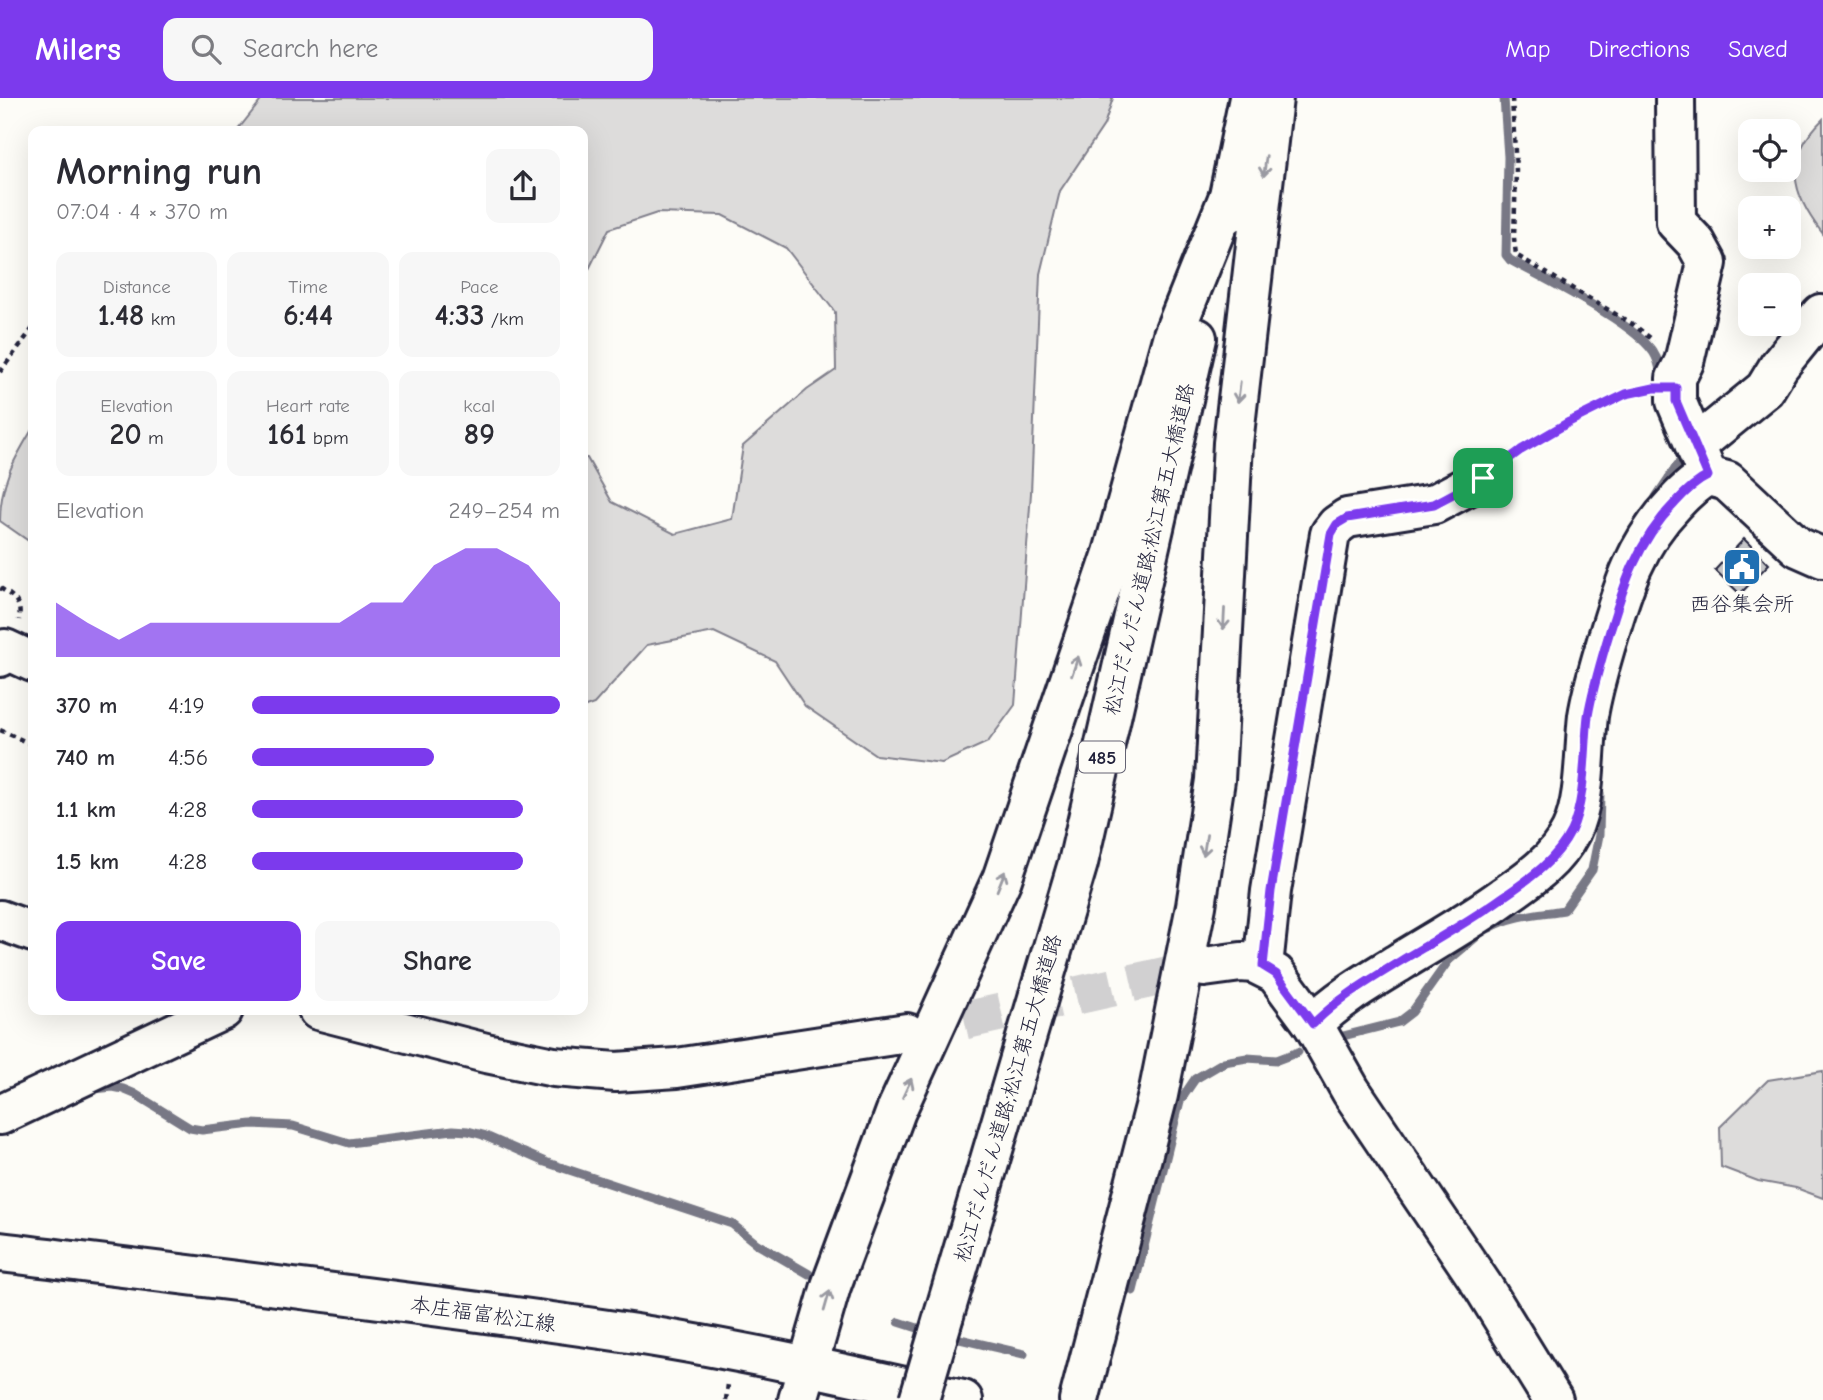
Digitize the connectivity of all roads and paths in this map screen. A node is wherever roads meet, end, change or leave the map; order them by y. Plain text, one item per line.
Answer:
1 (1249, 98) edge
2 (1273, 98) edge
3 (1512, 98) edge
4 (1675, 98) edge
5 (1231, 191) junction
6 (1821, 314) dead end
7 (28, 335) edge
8 (0, 372) edge
9 (1678, 379) junction
10 (1702, 461) junction
11 (1483, 478) joint
12 (1823, 558) edge
13 (0, 657) edge
14 (28, 660) edge
15 (0, 730) edge
16 (28, 743) edge
17 (0, 920) edge
18 (28, 930) edge
19 (1263, 966) junction
20 (1204, 967) tunnel mouth
21 (212, 1015) edge
22 (346, 1015) edge
23 (1313, 1024) junction
24 (906, 1033) tunnel mouth
25 (0, 1115) edge
26 (0, 1252) edge
27 (803, 1383) edge
28 (919, 1400) edge
29 (963, 1400) edge
30 (1079, 1400) edge
31 (1553, 1400) edge

1 - 5 main road, 松江だんだん道路;松江第五大橋道路 / 485
2 -> 30 main road
3 - 9 path
4 - 9 main road
27 -> 5 main road
5 - 28 main road, 松江だんだん道路;松江第五大橋道路 / 485, bridge
6 - 10 main road
7 - 8 path
9 - 10 main road
9 - 11 path
10 - 12 main road
10 - 23 main road
11 - 19 main road
13 - 14 main road
15 - 16 path
17 - 18 main road
19 - 20 main road
19 - 23 main road
21 - 25 main road
22 - 24 main road
23 - 31 main road
26 - 27 main road, 本庄福富松江線
27 - 29 main road, 本庄福富松江線

